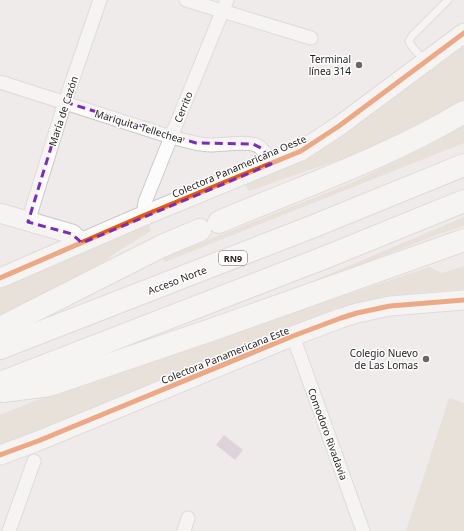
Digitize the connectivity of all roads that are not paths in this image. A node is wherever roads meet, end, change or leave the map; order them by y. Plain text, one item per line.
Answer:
1 (100, 0) edge
2 (186, 0) edge
3 (448, 0) edge
4 (225, 6) edge
5 (464, 33) edge
6 (311, 38) dead end
7 (427, 61) junction
8 (0, 82) edge
9 (65, 102) junction
10 (464, 112) edge
11 (170, 137) junction
12 (272, 164) junction
13 (464, 165) edge
14 (464, 201) edge
15 (0, 213) edge
16 (143, 216) junction
17 (28, 222) junction
18 (464, 240) edge
19 (82, 243) junction
20 (0, 278) edge
21 (464, 300) edge
22 (0, 328) edge
23 (293, 336) junction
24 (0, 348) edge
25 (0, 383) edge
26 (0, 391) edge
27 (0, 455) edge
28 (34, 461) dead end
29 (188, 518) dead end
30 (9, 531) edge
31 (184, 531) edge
32 (363, 531) edge

1 - 9 street, María de Cazón
2 - 4 street
3 - 7 lane
4 - 6 street
4 - 11 street, Cerrito
5 - 7 street, Colectora Panamericana Oeste
7 - 12 street, Colectora Panamericana Oeste
8 - 9 street, Mariquita Tellechea
9 - 11 street, Mariquita Tellechea
9 - 17 street, María de Cazón
10 - 22 highway
11 - 12 street, Mariquita Tellechea
11 - 16 street, Cerrito
12 - 16 street, Colectora Panamericana Oeste
13 - 24 highway, Acceso Norte / RN9
14 - 25 highway
15 - 17 street
16 - 19 street, Colectora Panamericana Oeste
17 - 19 street
18 - 26 highway
19 - 20 street, Colectora Panamericana Oeste
21 - 23 street, Colectora Panamericana Este
23 - 27 street, Colectora Panamericana Este
23 - 32 street, Comodoro Rivadavia
28 - 30 street
29 - 31 street

